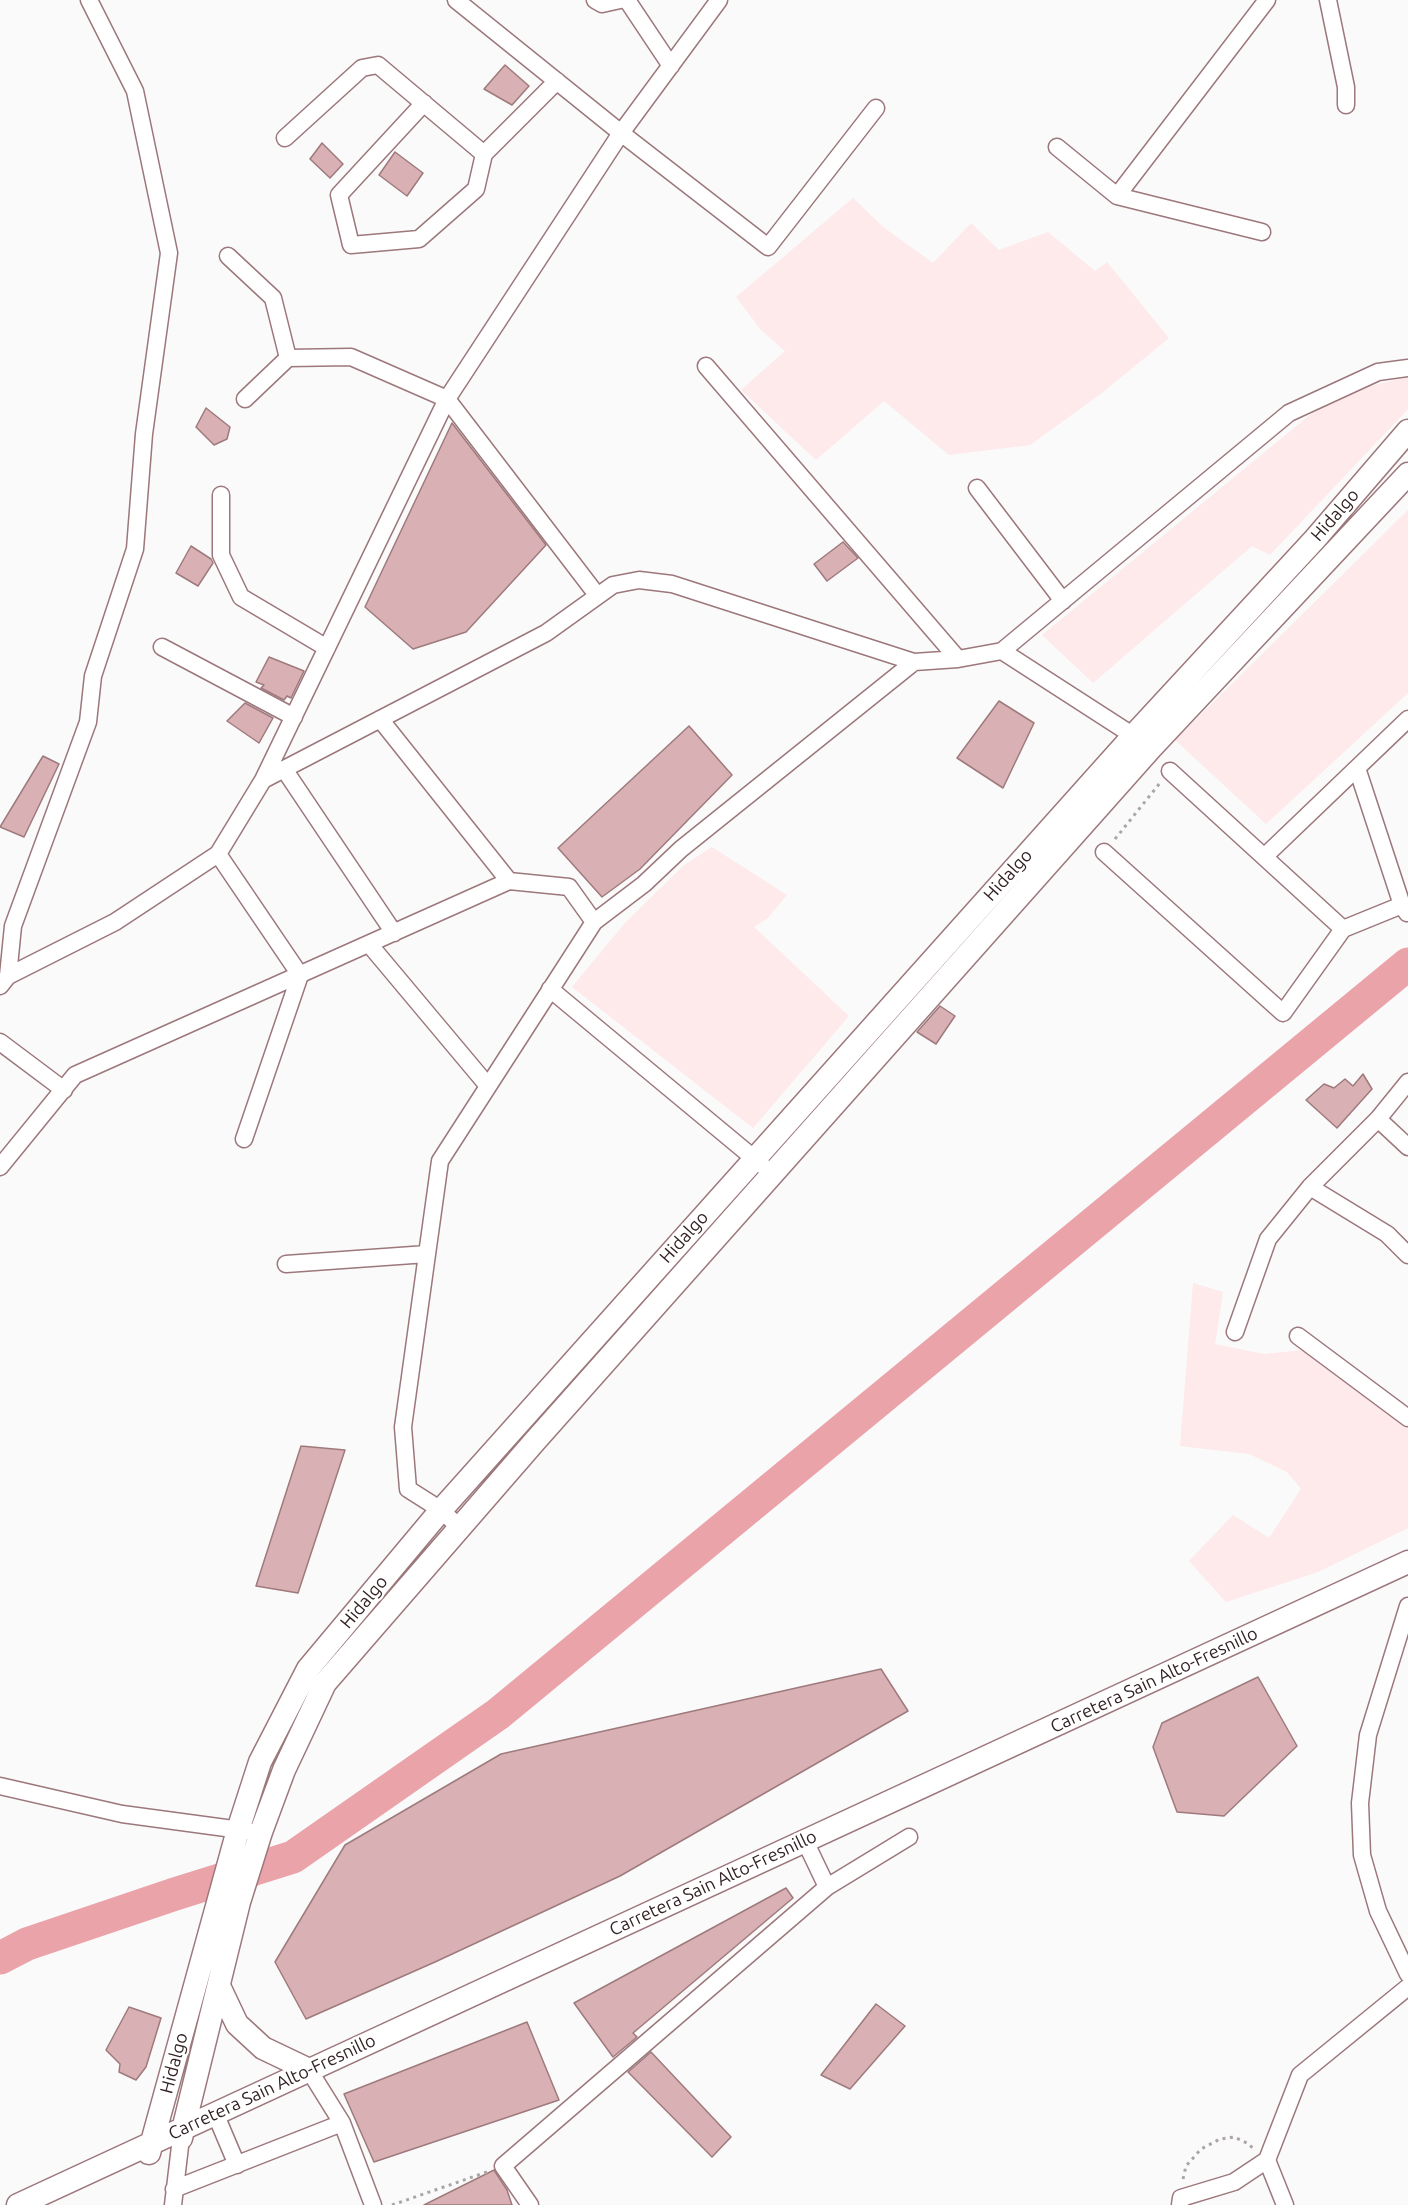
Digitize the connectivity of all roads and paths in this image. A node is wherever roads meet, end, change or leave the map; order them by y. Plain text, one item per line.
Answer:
1 (89, 0) edge
2 (456, 0) edge
3 (595, 0) edge
4 (620, 0) edge
5 (627, 0) edge
6 (718, 0) edge
7 (1267, 0) edge
8 (1328, 0) edge
9 (670, 66) junction
10 (556, 81) junction
11 (424, 103) junction
12 (1347, 105) dead end
13 (876, 108) dead end
14 (621, 133) junction
15 (285, 138) dead end
16 (1057, 147) dead end
17 (484, 154) junction
18 (1117, 196) junction
19 (1262, 232) dead end
20 (228, 256) dead end
21 (288, 358) junction
22 (706, 366) dead end
23 (1408, 368) edge
24 (246, 399) dead end
25 (447, 399) junction
26 (1408, 431) edge
27 (1408, 474) edge
28 (977, 488) dead end
29 (221, 495) dead end
30 (597, 595) junction
31 (1063, 601) junction
32 (162, 647) dead end
33 (327, 648) junction
34 (1002, 651) junction
35 (958, 659) junction
36 (914, 662) junction
37 (294, 717) junction
38 (380, 719) junction
39 (1408, 719) edge
40 (1142, 742) junction
41 (1357, 768) junction
42 (284, 769) junction
43 (1170, 771) joint
44 (263, 780) junction
45 (1104, 852) joint
46 (218, 854) junction
47 (1264, 857) junction
48 (509, 881) junction
49 (1405, 909) edge
50 (594, 922) junction
51 (1343, 929) junction
52 (394, 933) junction
53 (369, 944) junction
54 (300, 975) junction
55 (4, 981) edge
56 (550, 989) junction
57 (0, 1042) edge
58 (1408, 1082) edge
59 (488, 1086) junction
60 (64, 1090) junction
61 (1378, 1119) junction
62 (244, 1139) dead end
63 (1408, 1148) edge
64 (755, 1158) junction
65 (0, 1167) edge
66 (772, 1173) junction
67 (1310, 1186) junction
68 (427, 1254) junction
69 (1408, 1255) edge
70 (286, 1264) dead end
71 (1235, 1332) dead end
72 (1298, 1336) dead end
73 (1408, 1418) edge
74 (441, 1510) junction
75 (459, 1527) junction
76 (1408, 1562) edge
77 (1408, 1571) edge
78 (1408, 1606) edge
79 (0, 1786) edge
80 (909, 1837) dead end
81 (247, 1838) junction
82 (807, 1844) junction
83 (827, 1887) junction
84 (229, 1902) junction
85 (1391, 1940) junction
86 (1408, 1955) edge
87 (1408, 1974) edge
88 (219, 1986) junction
89 (1408, 1987) edge
90 (311, 2074) junction
91 (217, 2117) junction
92 (342, 2124) junction
93 (182, 2133) junction
94 (150, 2148) junction
95 (1267, 2160) junction
96 (237, 2165) junction
97 (503, 2166) junction
98 (174, 2197) edge
99 (44, 2201) edge
100 (1181, 2202) edge
101 (18, 2205) edge
102 (373, 2205) edge
103 (393, 2205) edge
104 (530, 2205) edge
105 (1285, 2205) edge

1 - 55 street
2 - 10 street
3 - 4 street
5 - 9 street
6 - 9 street
7 - 18 street
8 - 12 street
9 - 14 street
10 - 14 street
10 - 17 street
11 - 15 street
11 - 17 street
11 - 17 street
13 - 14 street
14 - 25 street
16 - 18 street
18 - 19 street
20 - 21 street
21 - 24 street
21 - 25 street
22 - 35 street
23 - 31 street
25 - 30 street
25 - 33 street
26 - 40 main road, Hidalgo
27 - 40 main road, Hidalgo
28 - 31 street
29 - 33 street
30 - 36 street
30 - 38 street
31 - 34 street
32 - 37 street
33 - 37 street
34 - 35 street
34 - 40 street
35 - 36 street
36 - 50 street
37 - 44 street
38 - 42 street
38 - 48 street
39 - 41 street
40 - 64 main road, Hidalgo
40 - 66 main road, Hidalgo
41 - 47 street
41 - 49 street
42 - 44 street
42 - 52 street
43 - 45 path
43 - 47 street
44 - 46 street
45 - 51 street
46 - 54 street
46 - 55 street
47 - 51 street
48 - 50 street
48 - 52 street
49 - 51 street
50 - 56 street
52 - 53 street
53 - 54 street
53 - 59 street
54 - 60 street
54 - 62 street
56 - 59 street
56 - 64 street
57 - 60 street
58 - 61 street
59 - 68 street
60 - 65 street
61 - 63 street
61 - 67 street
64 - 66 street
64 - 74 main road, Hidalgo
66 - 75 main road, Hidalgo
67 - 69 street
67 - 71 street
68 - 70 street
68 - 74 street
72 - 73 street
74 - 75 street
74 - 81 main road, Hidalgo
75 - 81 main road, Hidalgo
76 - 82 main road, Carretera Sain Alto-Fresnillo
77 - 82 main road
78 - 85 street
79 - 81 street
80 - 83 street
81 - 84 main road, Hidalgo
82 - 83 street
82 - 90 main road, Carretera Sain Alto-Fresnillo
83 - 97 street
84 - 88 main road, Hidalgo
84 - 94 main road, Hidalgo
85 - 86 street
85 - 87 street
88 - 90 main road
88 - 93 main road, Hidalgo
89 - 95 street
90 - 91 main road, Carretera Sain Alto-Fresnillo
90 - 92 street
91 - 93 main road, Carretera Sain Alto-Fresnillo
91 - 96 street
92 - 96 street
92 - 102 street
93 - 94 main road, Carretera Sain Alto-Fresnillo
93 - 98 street
94 - 99 main road, Carretera Sain Alto-Fresnillo
95 - 100 street
95 - 100 path
95 - 105 street
96 - 98 street
97 - 103 path
97 - 104 street
99 - 101 main road, Carretera Sain Alto-Fresnillo

